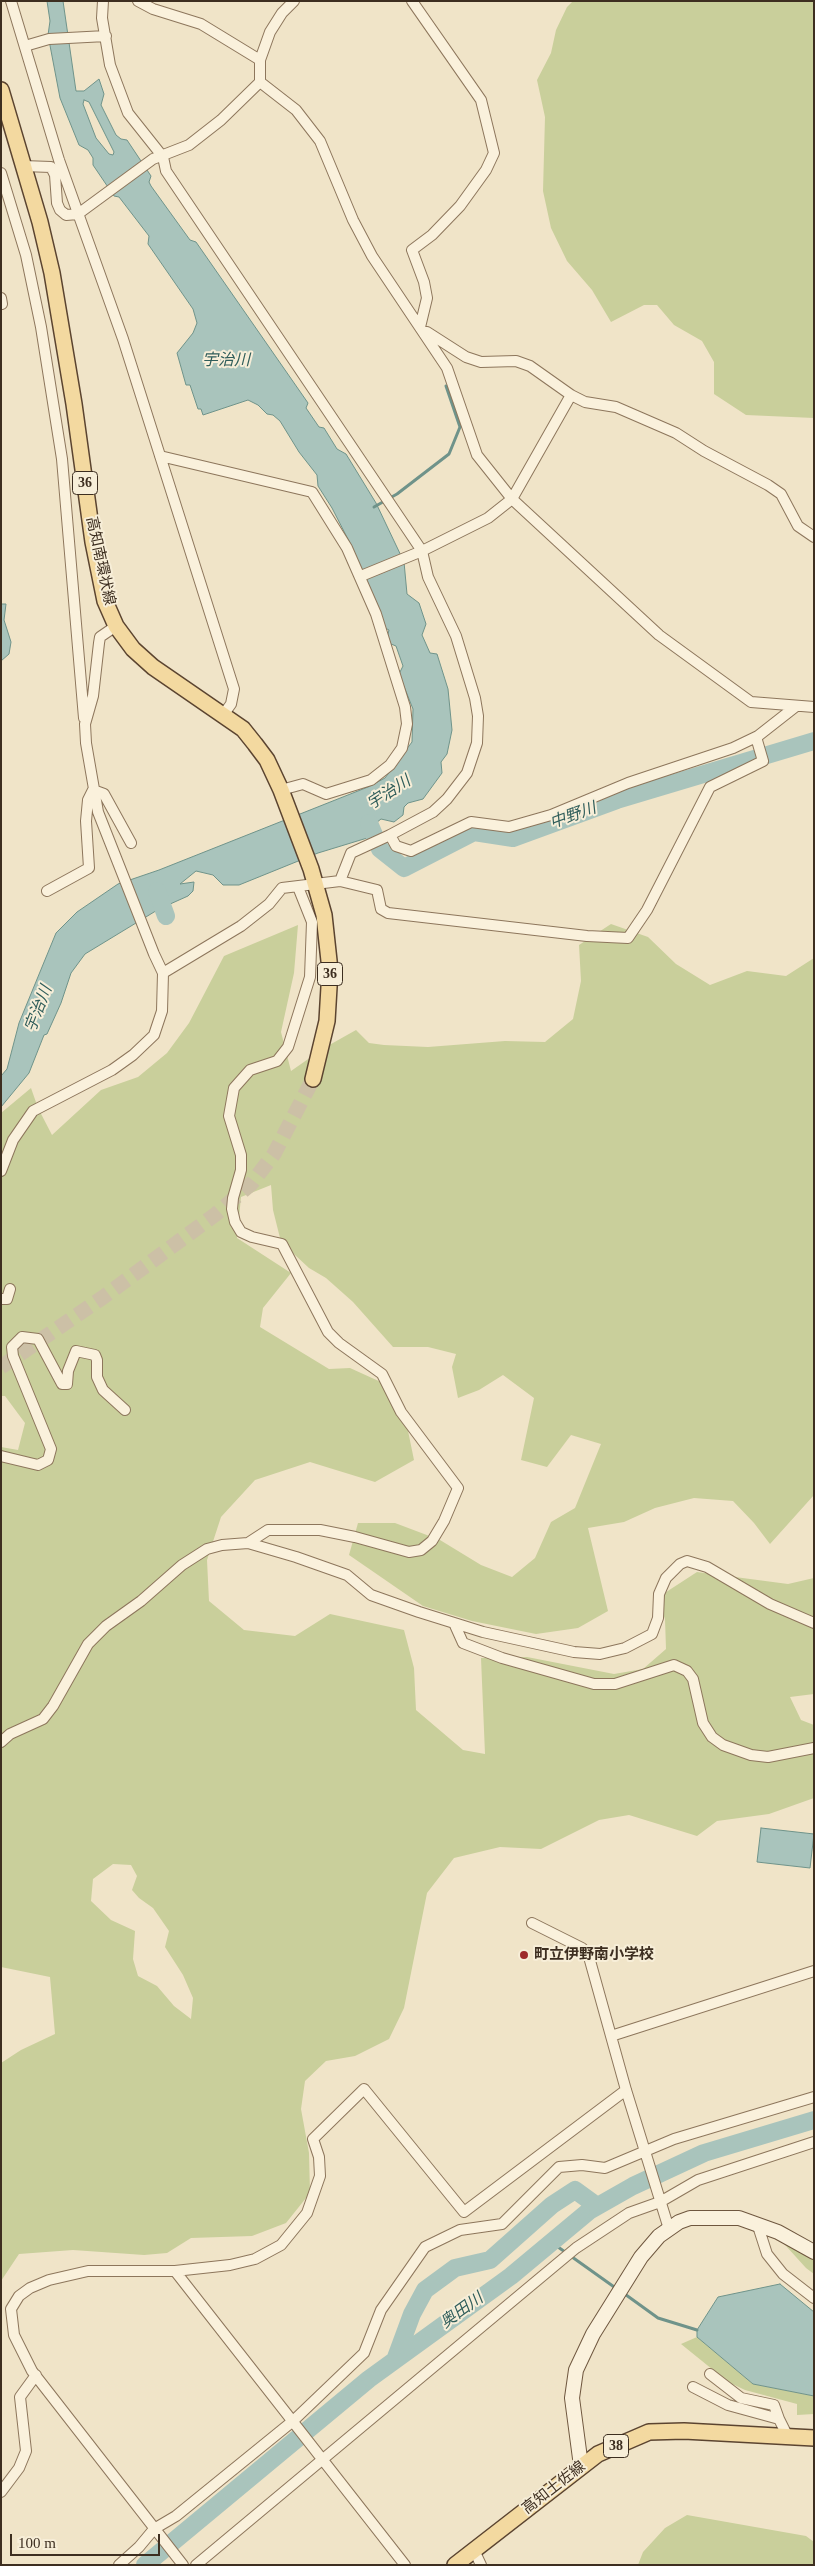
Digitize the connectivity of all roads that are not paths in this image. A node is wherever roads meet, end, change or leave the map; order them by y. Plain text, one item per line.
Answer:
1 (11, 1) edge
2 (103, 1) edge
3 (138, 1) edge
4 (294, 1) edge
5 (412, 1) edge
6 (104, 36) junction
7 (26, 46) junction
8 (260, 60) junction
9 (260, 82) junction
10 (1, 90) edge
11 (163, 157) junction
12 (23, 166) junction
13 (1, 173) edge
14 (78, 214) junction
15 (1, 298) edge
16 (2, 304) edge
17 (420, 326) junction
18 (571, 395) junction
19 (160, 456) junction
20 (512, 499) junction
21 (814, 538) edge
22 (420, 552) junction
23 (363, 575) junction
24 (116, 626) junction
25 (795, 707) junction
26 (814, 707) edge
27 (223, 714) junction
28 (85, 724) junction
29 (756, 737) junction
30 (93, 790) junction
31 (281, 790) junction
32 (390, 835) junction
33 (131, 843) dead end
34 (340, 881) junction
35 (316, 886) junction
36 (298, 887) junction
37 (47, 892) dead end
38 (163, 973) junction
39 (313, 1079) tunnel mouth
40 (1, 1170) edge
41 (10, 1290) dead end
42 (1, 1299) edge
43 (125, 1410) dead end
44 (1, 1456) edge
45 (248, 1544) junction
46 (454, 1623) junction
47 (814, 1623) edge
48 (1, 1742) edge
49 (814, 1748) edge
50 (532, 1923) dead end
51 (814, 1971) edge
52 (611, 2036) junction
53 (626, 2090) junction
54 (814, 2097) edge
55 (814, 2142) edge
56 (644, 2150) junction
57 (660, 2202) junction
58 (756, 2224) junction
59 (669, 2229) junction
60 (814, 2252) edge
61 (175, 2271) junction
62 (814, 2298) edge
63 (710, 2374) dead end
64 (36, 2375) junction
65 (692, 2387) dead end
66 (779, 2419) junction
67 (293, 2421) junction
68 (788, 2437) junction
69 (814, 2438) edge
70 (323, 2460) junction
71 (581, 2466) junction
72 (1, 2492) edge
73 (154, 2529) junction
74 (474, 2550) junction
75 (119, 2565) edge
76 (183, 2565) edge
77 (196, 2565) edge
78 (405, 2565) edge
79 (455, 2565) edge
80 (481, 2565) edge

1 - 7 street
2 - 6 street
3 - 8 street
4 - 8 street
5 - 17 street
6 - 7 street
6 - 11 street
7 - 14 street
8 - 9 street
9 - 11 street
9 - 17 street
10 - 12 main road, 高知南環状線 / 36
11 - 14 street
11 - 22 street
12 - 14 street
12 - 24 main road, 高知南環状線 / 36
13 - 28 street
14 - 19 street
15 - 16 street
17 - 18 street
17 - 20 street
18 - 20 street
18 - 21 street
19 - 23 street
19 - 27 street
20 - 22 street
20 - 25 street
22 - 23 street
22 - 32 street
23 - 31 street
24 - 27 main road, 高知南環状線 / 36
24 - 28 street
25 - 26 street
25 - 29 street
27 - 31 main road, 高知南環状線 / 36
28 - 30 street
29 - 32 street
29 - 34 street
30 - 33 street
30 - 37 street
30 - 38 street
31 - 35 main road, 高知南環状線 / 36
32 - 34 street
34 - 35 street
35 - 36 street
35 - 39 main road, 高知南環状線 / 36
36 - 38 street
36 - 45 street
38 - 40 street
41 - 42 street
43 - 44 street
45 - 46 street
45 - 48 street
46 - 47 street
46 - 49 street
50 - 52 street
51 - 52 street
52 - 53 street
53 - 56 street
53 - 61 street
54 - 56 street
55 - 57 street
56 - 57 street
56 - 67 street
57 - 59 street
57 - 70 street
58 - 59 street
58 - 60 street
58 - 62 street
59 - 71 street
61 - 64 street
61 - 67 street
63 - 66 street
64 - 72 street
64 - 73 street
65 - 66 street
66 - 68 street
67 - 70 street
67 - 73 street
68 - 69 main road, 高知土佐線 / 38
68 - 71 main road, 高知土佐線 / 38
70 - 77 street
70 - 78 street
71 - 74 main road, 高知土佐線 / 38
73 - 75 street
73 - 76 street
74 - 79 main road, 高知土佐線 / 38
74 - 80 street

